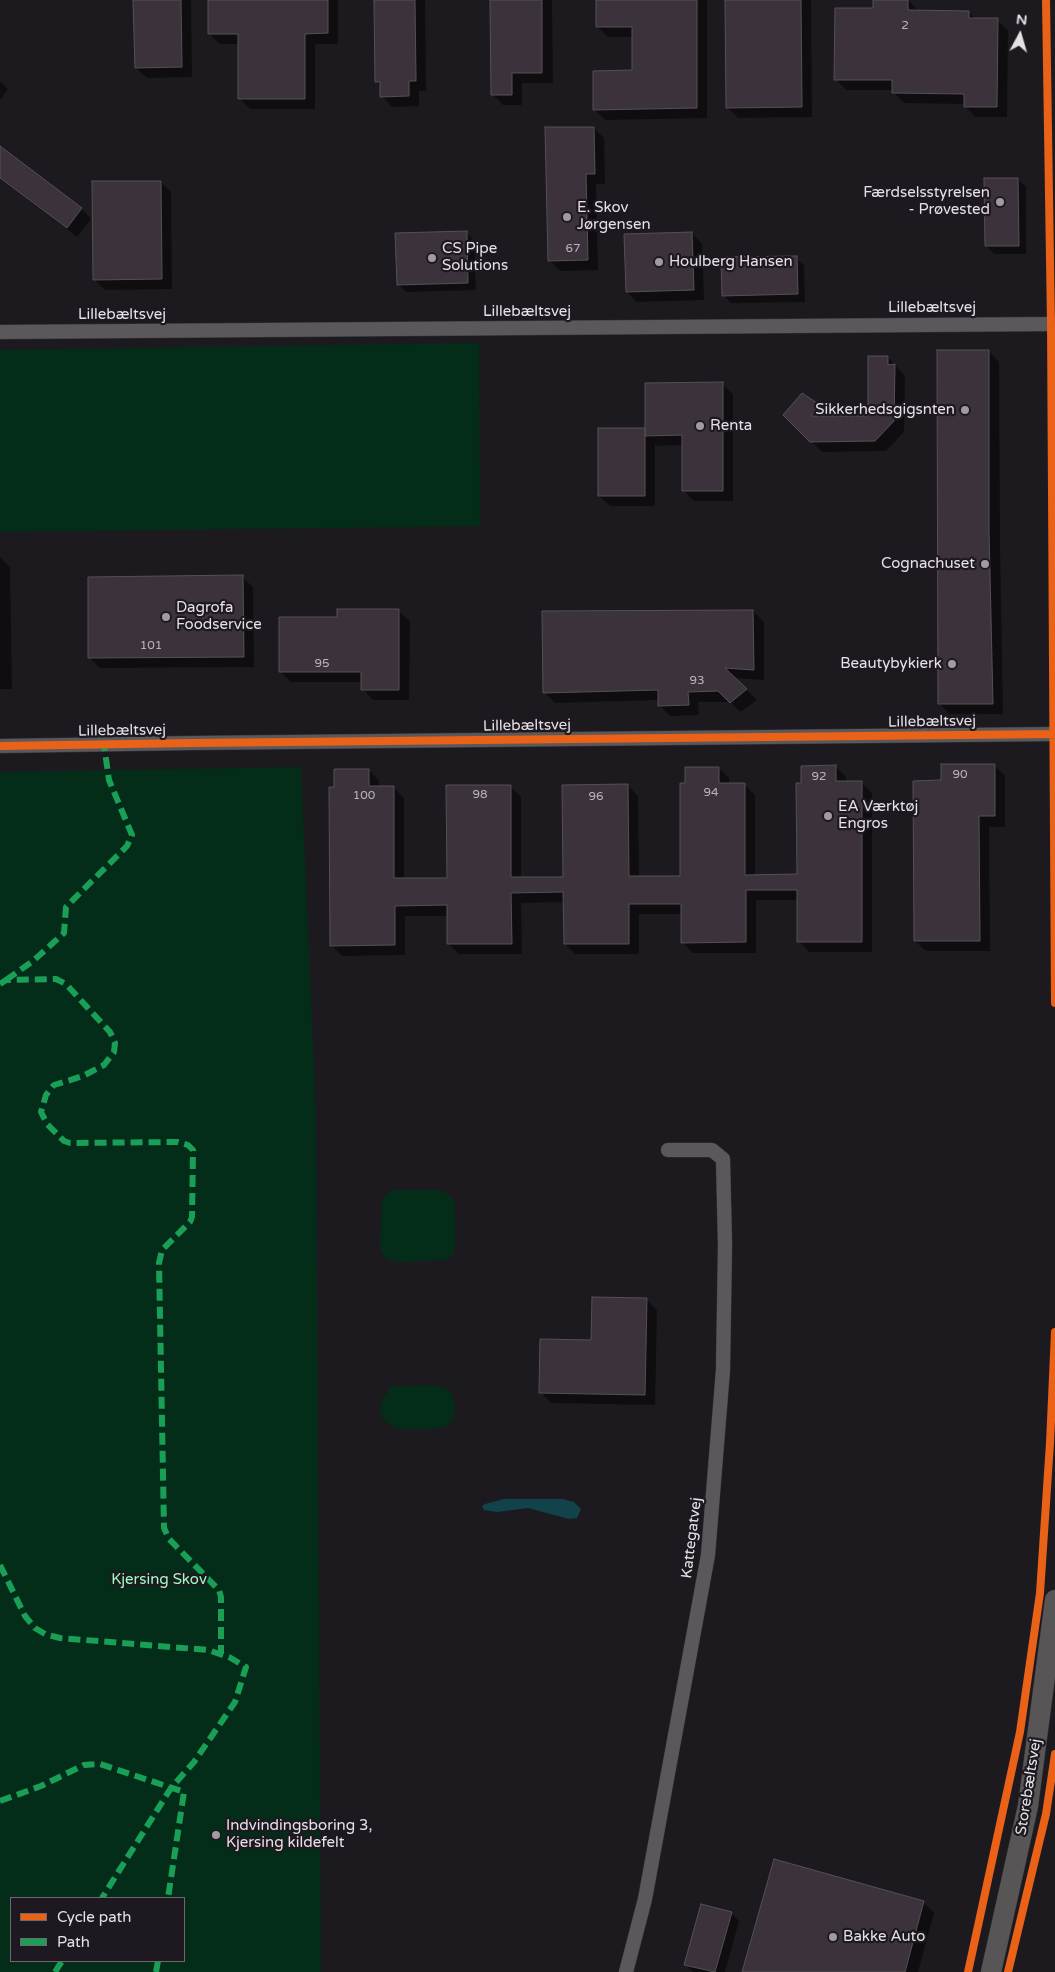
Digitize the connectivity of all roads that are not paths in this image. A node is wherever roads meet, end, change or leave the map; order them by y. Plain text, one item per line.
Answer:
1 (1055, 324) edge
2 (0, 332) edge
3 (1055, 734) edge
4 (0, 746) edge
5 (668, 1150) dead end
6 (1055, 1600) edge
7 (626, 1972) edge
8 (991, 1972) edge

1 - 2 street, Lillebæltsvej
3 - 4 street, Lillebæltsvej
5 - 7 street, Kattegatvej
6 - 8 street, Storebæltsvej

